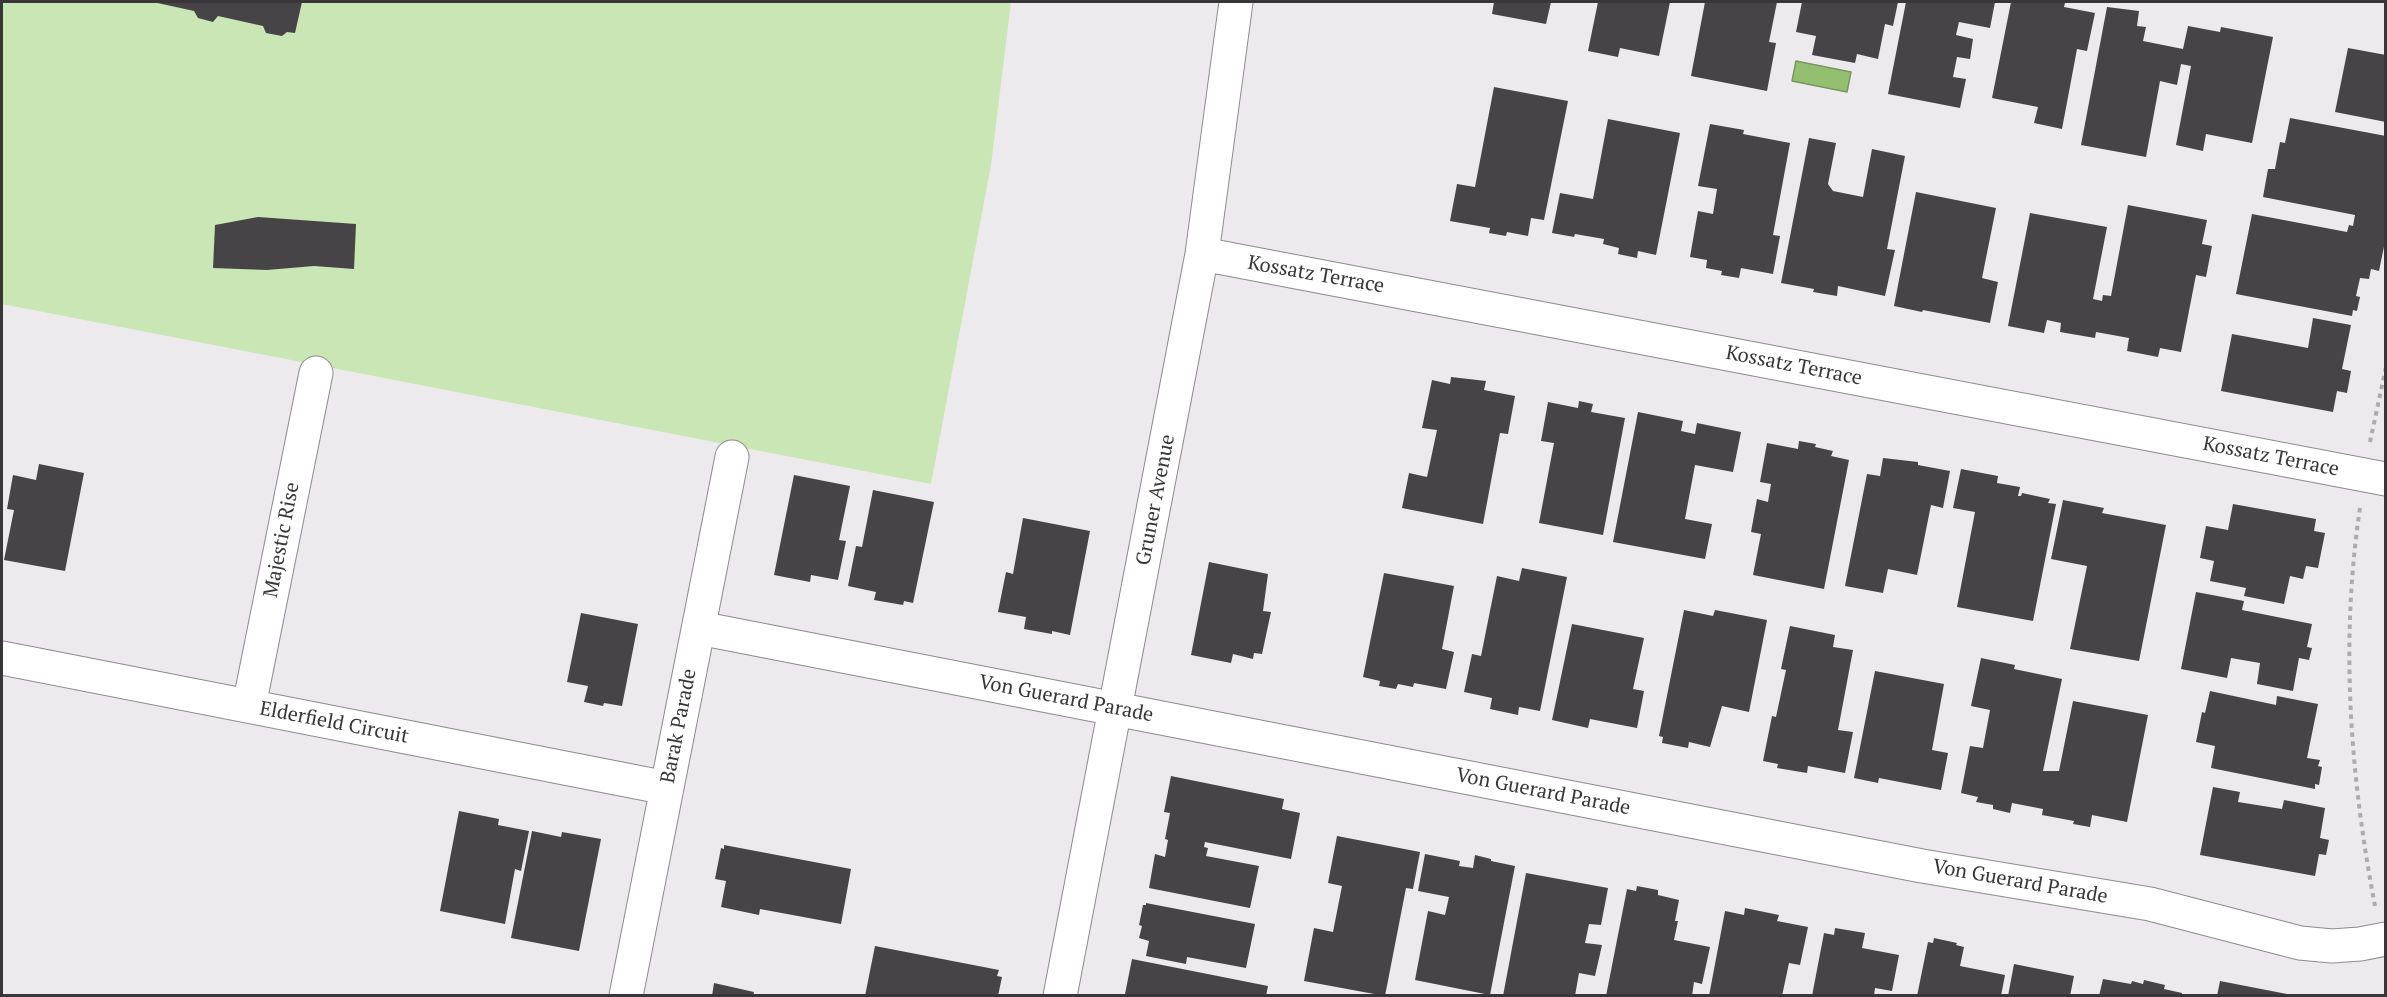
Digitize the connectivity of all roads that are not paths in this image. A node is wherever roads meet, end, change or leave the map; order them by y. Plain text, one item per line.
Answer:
1 (1236, 2) edge
2 (1202, 254) junction
3 (316, 373) dead end
4 (732, 457) dead end
5 (2375, 477) edge
6 (699, 628) junction
7 (2, 658) edge
8 (249, 706) junction
9 (1116, 708) junction
10 (667, 788) junction
11 (2383, 939) edge
12 (626, 996) edge
13 (1060, 996) edge

1 - 2 street, Gruner Avenue
2 - 5 street, Kossatz Terrace
2 - 9 street, Gruner Avenue
3 - 8 street, Majestic Rise
4 - 6 street, Barak Parade
6 - 9 street, Von Guerard Parade
6 - 10 street, Barak Parade
7 - 8 street, Elderfield Circuit
8 - 10 street, Elderfield Circuit
9 - 11 street, Von Guerard Parade
9 - 13 street, Gruner Avenue
10 - 12 street, Barak Parade

